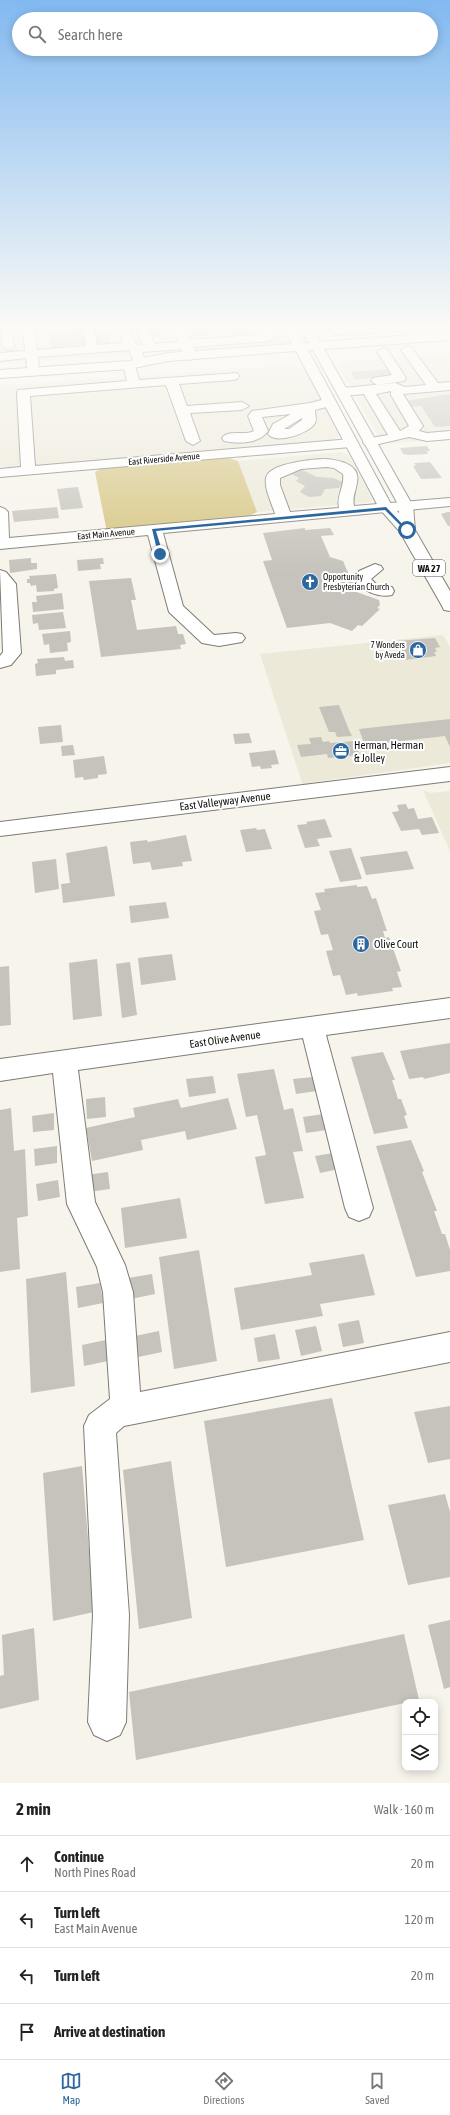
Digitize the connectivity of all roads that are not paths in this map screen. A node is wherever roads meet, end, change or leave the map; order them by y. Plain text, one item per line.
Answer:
1 (24, 408) edge
2 (209, 408) edge
3 (263, 408) edge
4 (272, 408) edge
5 (311, 408) edge
6 (328, 408) edge
7 (352, 408) edge
8 (380, 408) edge
9 (405, 408) edge
10 (182, 410) joint
11 (401, 435) junction
12 (450, 435) edge
13 (193, 441) junction
14 (370, 442) junction
15 (178, 443) dead end
16 (351, 443) junction
17 (148, 446) dead end
18 (150, 460) junction
19 (28, 470) junction
20 (0, 472) edge
21 (450, 502) edge
22 (406, 506) junction
23 (346, 508) junction
24 (386, 508) junction
25 (0, 512) edge
26 (282, 513) junction
27 (154, 529) junction
28 (407, 530) junction
29 (1, 544) edge
30 (375, 569) dead end
31 (0, 575) edge
32 (386, 591) dead end
33 (450, 606) edge
34 (236, 638) dead end
35 (0, 663) edge
36 (450, 774) edge
37 (0, 829) edge
38 (450, 1008) edge
39 (312, 1027) junction
40 (64, 1061) junction
41 (0, 1070) edge
42 (359, 1208) dead end
43 (450, 1347) edge
44 (126, 1410) junction
45 (107, 1722) dead end

1 - 19 main road
2 - 10 main road
3 - 13 main road
4 - 5 main road
6 - 16 main road, WA 27
7 - 14 main road, WA 27
8 - 11 main road
9 - 11 main road
10 - 13 main road
11 - 12 main road
11 - 14 main road
13 - 15 main road
14 - 22 main road, WA 27
16 - 18 main road, East Riverside Avenue
16 - 24 main road, WA 27
17 - 18 main road
18 - 19 main road, East Riverside Avenue
19 - 20 main road, East Riverside Avenue
21 - 22 main road, East Main Avenue
22 - 24 main road, East Main Avenue
22 - 28 main road, WA 27
23 - 24 main road, East Main Avenue
23 - 26 main road, East Main Avenue
23 - 26 main road
24 - 28 main road, WA 27
25 - 29 main road
26 - 27 main road, East Main Avenue
27 - 29 main road, East Main Avenue
27 - 34 main road
28 - 33 main road, WA 27
30 - 32 main road
31 - 35 main road
36 - 37 main road, East Valleyway Avenue
38 - 39 main road, East Olive Avenue
39 - 40 main road, East Olive Avenue
39 - 42 main road
40 - 41 main road, East Olive Avenue
40 - 44 main road
43 - 44 main road
44 - 45 main road

